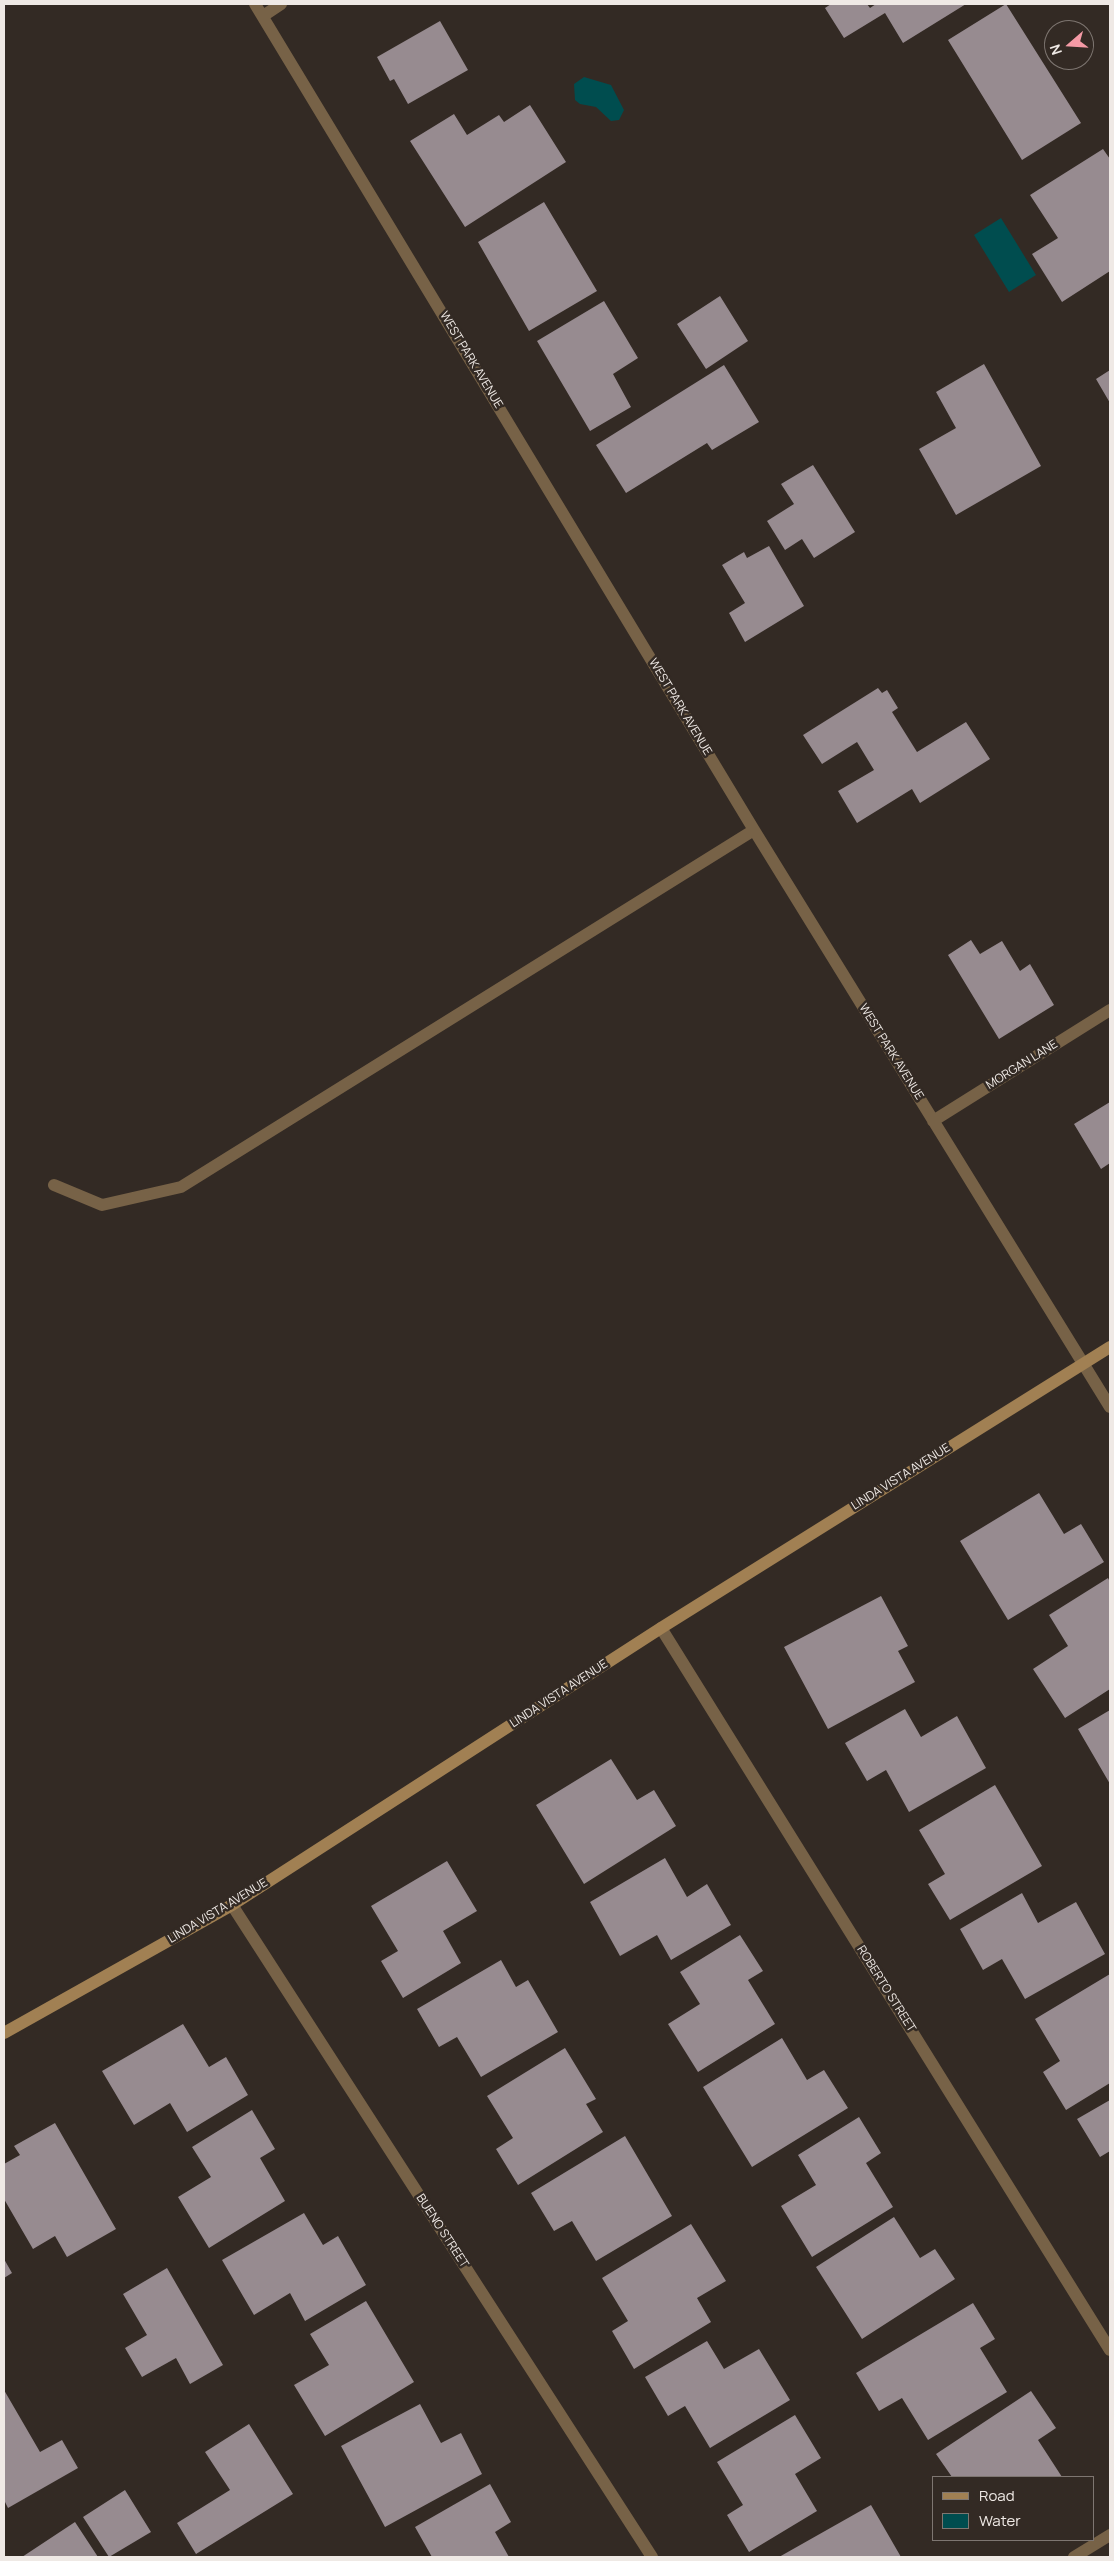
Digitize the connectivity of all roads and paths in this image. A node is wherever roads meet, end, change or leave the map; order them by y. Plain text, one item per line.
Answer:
1 (255, 4) edge
2 (281, 4) edge
3 (263, 16) junction
4 (754, 830) junction
5 (1110, 1010) edge
6 (933, 1120) junction
7 (54, 1185) dead end
8 (1110, 1347) edge
9 (1082, 1362) junction
10 (1110, 1407) edge
11 (661, 1628) junction
12 (232, 1905) junction
13 (4, 2033) edge
14 (1110, 2350) edge
15 (1110, 2535) edge
16 (652, 2557) edge
17 (1074, 2557) edge

1 - 3 street, WEST PARK AVENUE
2 - 3 street
3 - 4 street, WEST PARK AVENUE
4 - 6 street, WEST PARK AVENUE
4 - 7 street
5 - 6 street, MORGAN LANE
6 - 9 street, WEST PARK AVENUE
8 - 9 street, LINDA VISTA AVENUE
9 - 10 street, WEST PARK AVENUE
9 - 11 street, LINDA VISTA AVENUE
11 - 12 street, LINDA VISTA AVENUE
11 - 14 street, ROBERTO STREET
12 - 13 street, LINDA VISTA AVENUE
12 - 16 street, BUENO STREET
15 - 17 street

